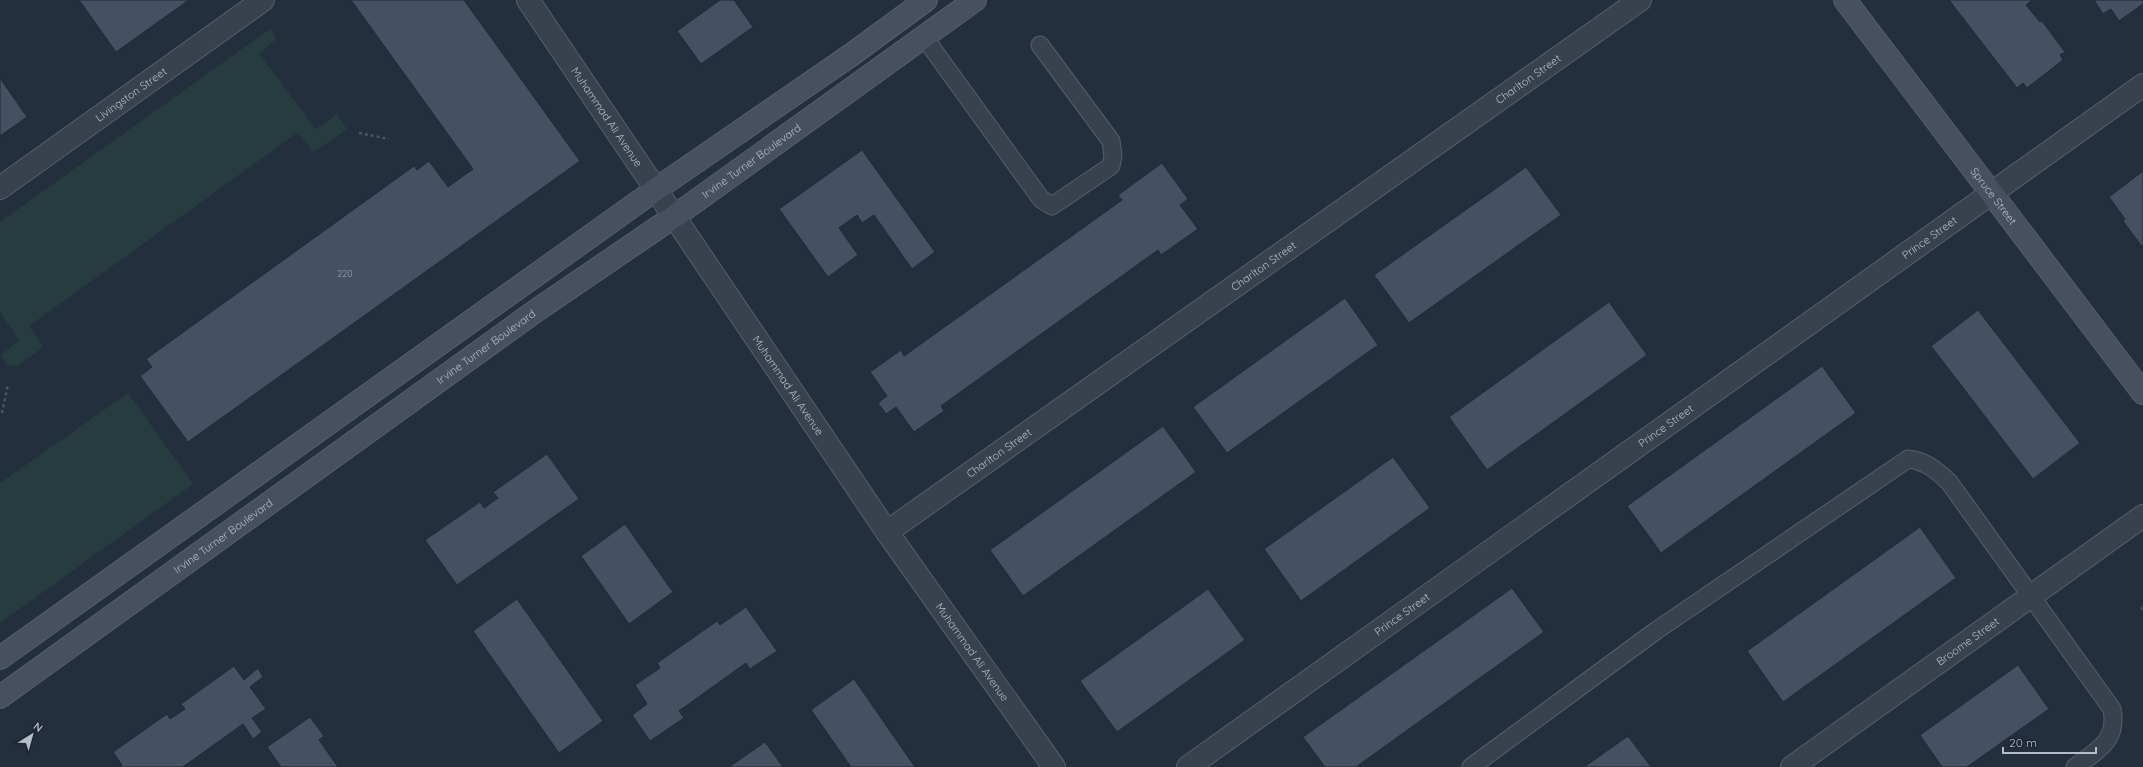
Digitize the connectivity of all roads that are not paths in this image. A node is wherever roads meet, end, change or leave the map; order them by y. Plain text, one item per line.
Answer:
1 (263, 0) edge
2 (528, 0) edge
3 (926, 0) edge
4 (975, 0) edge
5 (1640, 0) edge
6 (1845, 0) edge
7 (924, 37) junction
8 (1040, 45) dead end
9 (2143, 85) edge
10 (0, 188) edge
11 (655, 190) junction
12 (1992, 193) junction
13 (675, 216) junction
14 (2143, 393) edge
15 (2143, 516) edge
16 (888, 532) junction
17 (2031, 596) junction
18 (0, 658) edge
19 (0, 697) edge
20 (1054, 767) edge
21 (1188, 767) edge
22 (1471, 767) edge
23 (1792, 767) edge
24 (2075, 767) edge

1 - 10 street, Livingston Street
2 - 11 street, Muhammad Ali Avenue
3 - 11 main road
4 - 7 main road, Irvine Turner Boulevard
5 - 16 street, Charlton Street
6 - 12 main road, Spruce Street
7 - 8 lane
7 - 13 main road, Irvine Turner Boulevard
9 - 12 street, Prince Street
11 - 13 street, Muhammad Ali Avenue
11 - 18 main road
12 - 14 main road, Spruce Street
12 - 21 street, Prince Street
13 - 16 street, Muhammad Ali Avenue
13 - 19 main road, Irvine Turner Boulevard
15 - 17 street, Broome Street
16 - 20 street, Muhammad Ali Avenue
17 - 22 lane
17 - 23 street, Broome Street
17 - 24 lane

